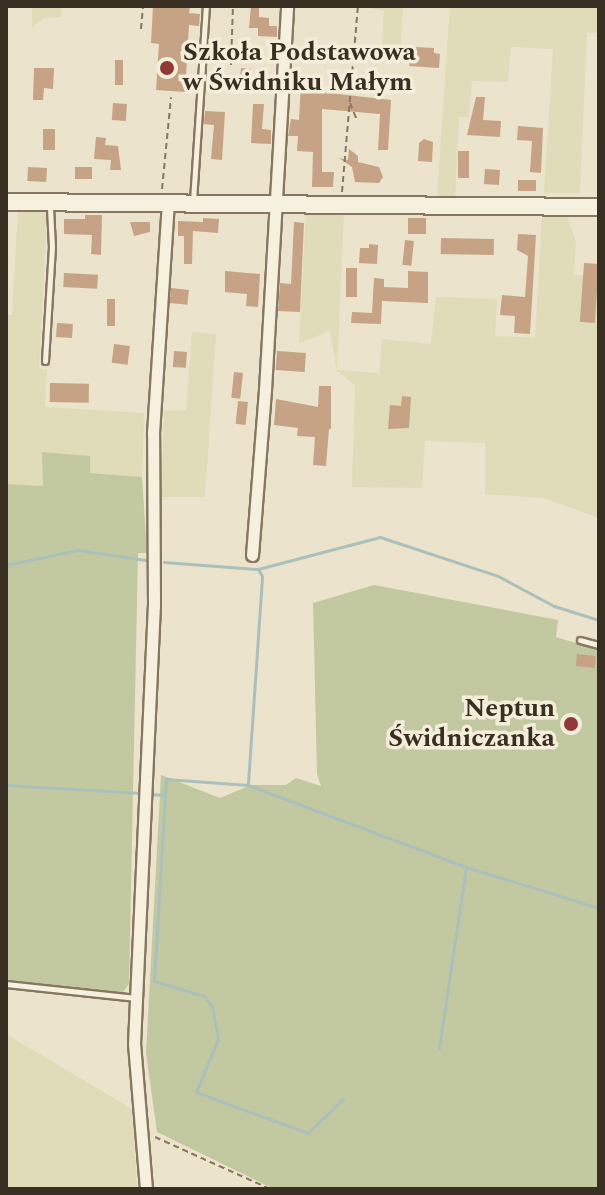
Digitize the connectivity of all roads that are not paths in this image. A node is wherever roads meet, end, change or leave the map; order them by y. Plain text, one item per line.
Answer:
1 (206, 6) edge
2 (287, 6) edge
3 (6, 202) edge
4 (49, 202) junction
5 (168, 203) junction
6 (192, 203) junction
7 (274, 204) junction
8 (599, 207) edge
9 (45, 361) dead end
10 (252, 555) dead end
11 (580, 640) dead end
12 (599, 645) edge
13 (6, 984) edge
14 (136, 998) junction
15 (146, 1189) edge

1 - 6 lane
2 - 7 street
3 - 4 street
4 - 5 street
4 - 9 lane
5 - 6 street
5 - 14 street
6 - 7 street
7 - 8 street
7 - 10 street
11 - 12 lane
13 - 14 lane
14 - 15 street

